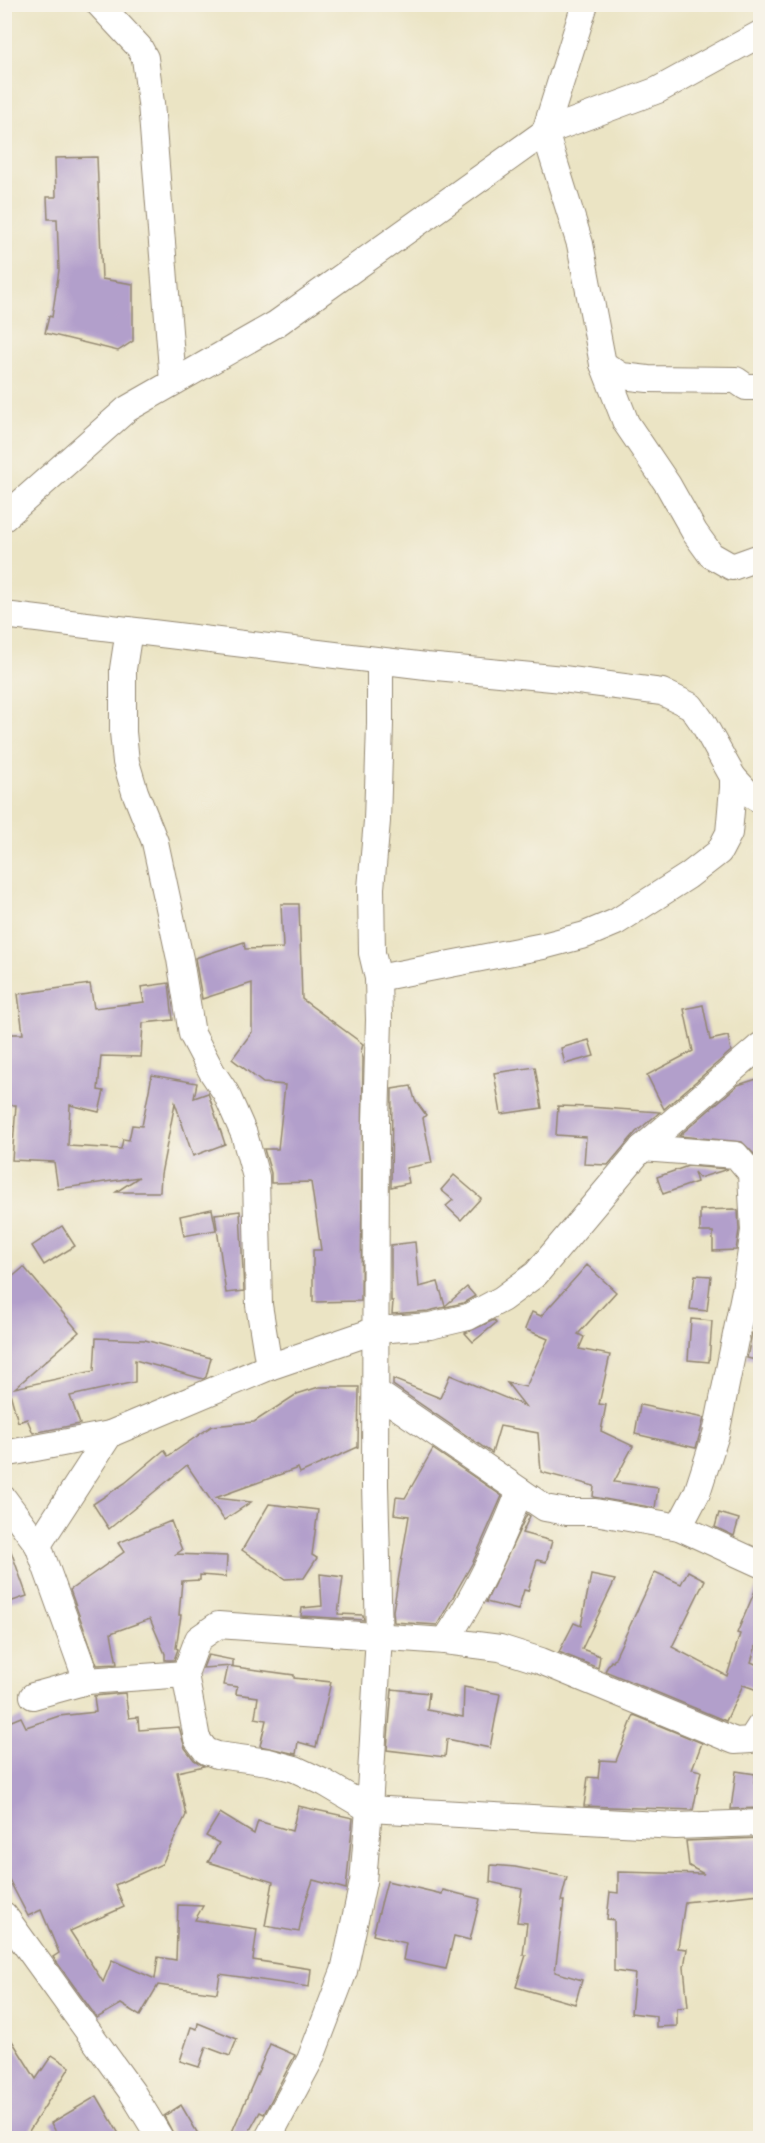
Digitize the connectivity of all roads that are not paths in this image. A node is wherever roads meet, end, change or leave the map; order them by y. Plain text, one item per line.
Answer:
1 (99, 4) edge
2 (585, 4) edge
3 (760, 34) edge
4 (545, 132) junction
5 (603, 364) junction
6 (173, 382) junction
7 (760, 387) edge
8 (4, 518) edge
9 (760, 557) edge
10 (4, 615) edge
11 (129, 630) junction
12 (380, 661) junction
13 (733, 777) junction
14 (760, 800) edge
15 (378, 978) junction
16 (760, 1046) edge
17 (642, 1148) junction
18 (377, 1330) junction
19 (269, 1366) junction
20 (376, 1392) junction
21 (110, 1434) junction
22 (4, 1454) edge
23 (520, 1491) junction
24 (4, 1499) edge
25 (679, 1527) junction
26 (38, 1545) junction
27 (760, 1564) edge
28 (379, 1635) junction
29 (445, 1641) junction
30 (185, 1674) junction
31 (87, 1682) junction
32 (33, 1696) dead end
33 (760, 1726) edge
34 (369, 1809) junction
35 (760, 1823) edge
36 (4, 1915) edge
37 (160, 2139) edge
38 (268, 2139) edge

1 - 6 street
2 - 4 street
3 - 4 street
4 - 5 street
4 - 6 street
5 - 7 street
5 - 9 street
6 - 8 street
10 - 11 street
11 - 12 street
11 - 19 street
12 - 13 street
12 - 15 street
13 - 14 street
13 - 15 street
15 - 18 street
16 - 17 street
17 - 18 street
17 - 25 street
18 - 19 street
18 - 20 street
19 - 21 street
20 - 23 street
20 - 28 street
21 - 22 street
21 - 26 street
23 - 25 street
23 - 29 street
24 - 26 street
25 - 27 street
26 - 31 street
28 - 29 street
28 - 30 street
28 - 34 street
29 - 33 street
30 - 31 street
30 - 34 street
31 - 32 street
34 - 35 street
34 - 38 street
36 - 37 street

